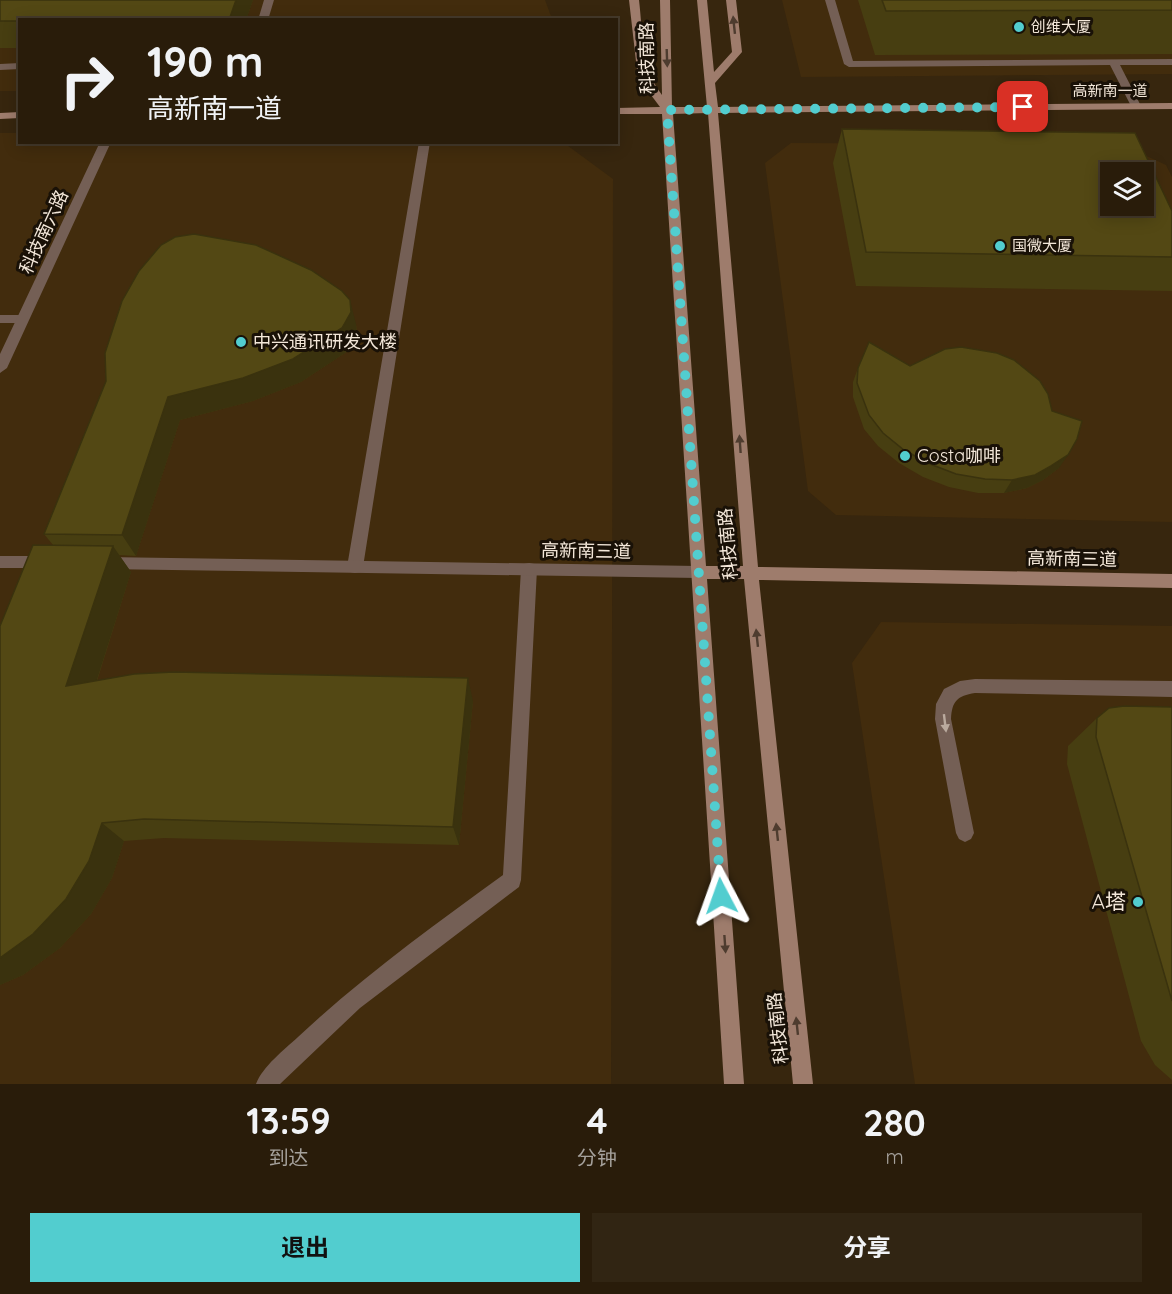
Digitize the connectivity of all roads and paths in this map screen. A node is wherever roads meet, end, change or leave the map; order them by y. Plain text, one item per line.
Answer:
1 (269, 0) edge
2 (634, 0) edge
3 (665, 0) edge
4 (702, 0) edge
5 (731, 0) edge
6 (830, 0) edge
7 (264, 18) edge
8 (1172, 62) edge
9 (1114, 63) junction
10 (18, 66) edge
11 (0, 67) edge
12 (710, 83) junction
13 (1136, 106) junction
14 (1172, 106) edge
15 (667, 110) junction
16 (713, 110) junction
17 (618, 111) edge
18 (18, 115) edge
19 (0, 116) edge
20 (105, 144) edge
21 (425, 144) edge
22 (0, 319) edge
23 (23, 319) junction
24 (0, 368) edge
25 (0, 562) edge
26 (59, 563) edge
27 (83, 563) edge
28 (354, 567) junction
29 (529, 569) junction
30 (698, 572) junction
31 (750, 573) junction
32 (1172, 581) edge
33 (1172, 690) edge
34 (965, 833) dead end
35 (266, 1084) edge
36 (734, 1084) edge
37 (803, 1084) edge

1 - 7 street
2 - 15 main road
3 -> 15 main road, 科技南路
4 - 12 main road, 科技南路
12 -> 5 main road
6 - 9 street
8 - 9 street
9 - 13 street
10 - 11 street
12 - 16 main road, 科技南路
13 - 14 main road, 高新南一道
13 - 16 main road, 高新南一道
15 - 16 main road, 高新南一道
15 - 17 main road, 高新南一道
15 - 30 main road, 科技南路
31 -> 16 main road, 科技南路
18 - 19 main road
20 - 23 street, 科技南六路
21 - 28 street
22 - 23 street
23 - 24 street, 科技南六路
25 - 26 street
27 - 28 street, 高新南三道
28 - 29 street, 高新南三道
29 - 30 street, 高新南三道
29 - 35 street
30 - 31 main road, 高新南三道
30 -> 36 main road, 科技南路
31 - 32 main road, 高新南三道
37 -> 31 main road, 科技南路
33 -> 34 street

